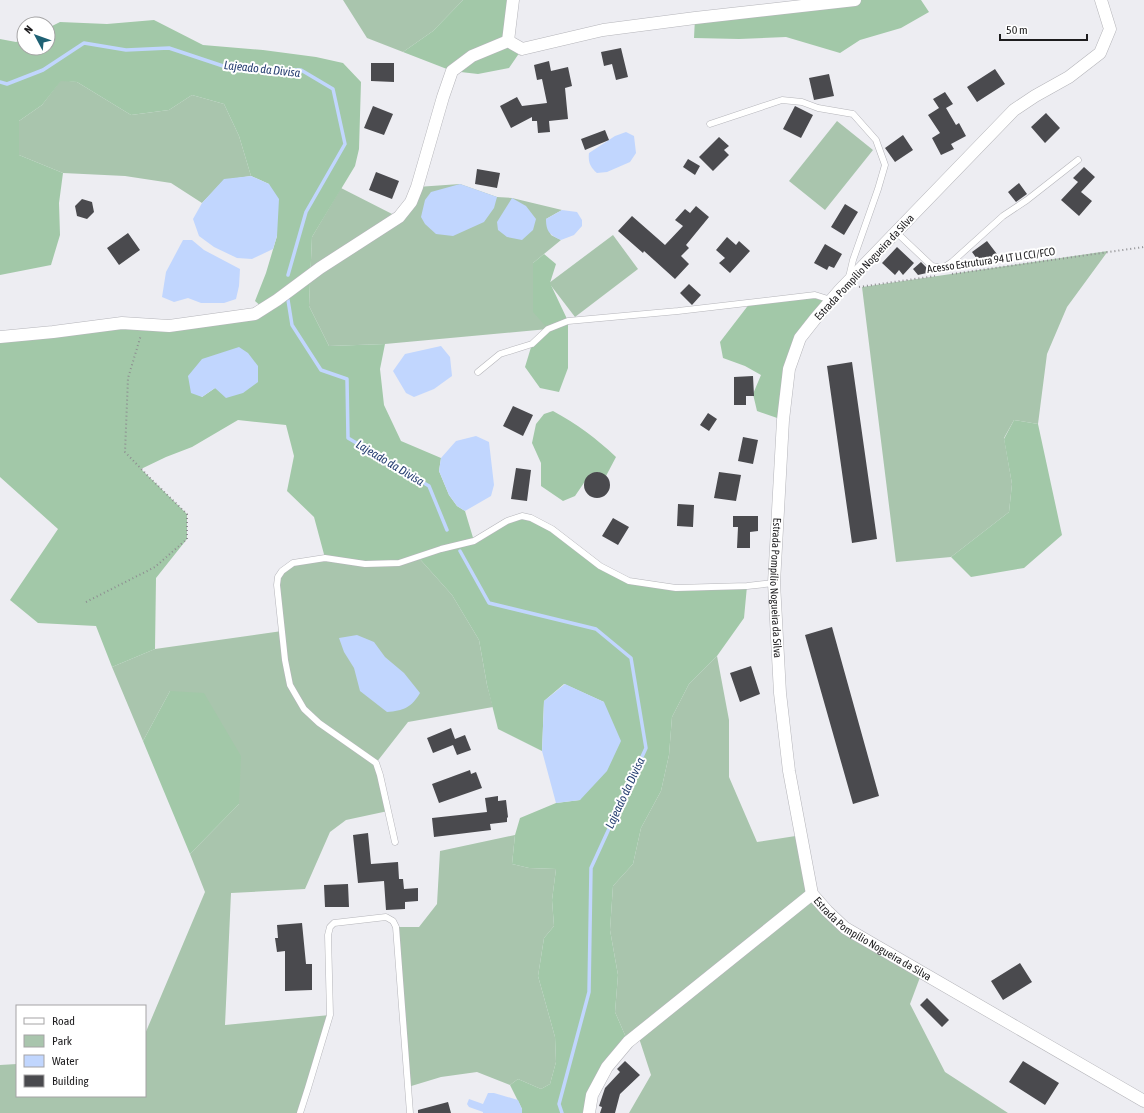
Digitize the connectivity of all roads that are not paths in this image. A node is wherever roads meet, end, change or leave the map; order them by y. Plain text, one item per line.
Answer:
1 (513, 0) edge
2 (855, 0) edge
3 (1101, 0) edge
4 (508, 41) junction
5 (710, 124) dead end
6 (1078, 160) dead end
7 (896, 232) junction
8 (848, 281) junction
9 (831, 300) junction
10 (0, 337) edge
11 (478, 372) dead end
12 (774, 583) junction
13 (395, 842) dead end
14 (812, 894) junction
15 (1144, 1101) edge
16 (300, 1113) edge
17 (410, 1113) edge
18 (589, 1113) edge

1 - 4 street
2 - 4 street
3 - 7 street, Estrada Pompílio Nogueira da Silva
4 - 10 street
5 - 8 lane
6 - 7 lane
7 - 8 street, Estrada Pompílio Nogueira da Silva
8 - 9 street, Estrada Pompílio Nogueira da Silva
9 - 11 lane
9 - 12 street, Estrada Pompílio Nogueira da Silva
12 - 13 lane
12 - 14 street, Estrada Pompílio Nogueira da Silva
14 - 15 street, Estrada Pompílio Nogueira da Silva
14 - 18 street
16 - 17 lane

